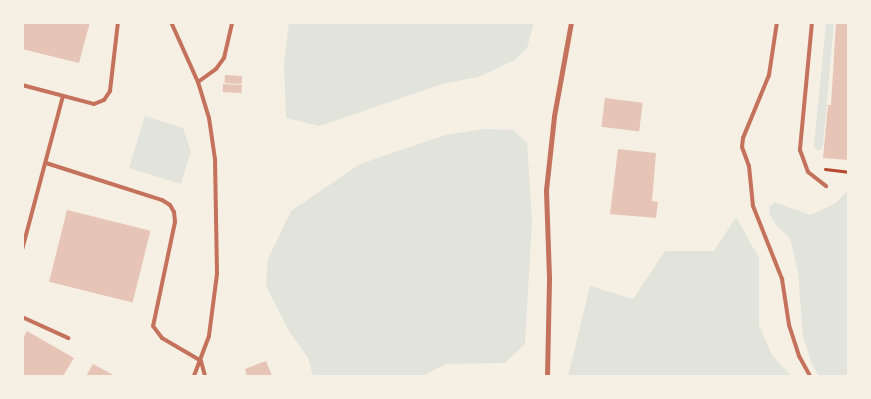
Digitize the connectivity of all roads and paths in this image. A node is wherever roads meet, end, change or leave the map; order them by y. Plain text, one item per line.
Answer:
1 (118, 22) edge
2 (171, 22) edge
3 (232, 22) edge
4 (571, 22) edge
5 (778, 22) edge
6 (812, 22) edge
7 (198, 82) junction
8 (22, 85) edge
9 (63, 96) junction
10 (46, 163) junction
11 (822, 167) dead end
12 (848, 172) edge
13 (826, 186) dead end
14 (22, 250) edge
15 (22, 317) edge
16 (68, 338) dead end
17 (201, 361) junction
18 (194, 376) edge
19 (205, 376) edge
20 (547, 376) edge
21 (810, 376) edge

1 - 9 lane
2 - 7 lane
3 - 7 lane
4 - 20 street
5 - 21 lane
6 - 13 lane
7 - 17 lane
8 - 9 lane
9 - 10 lane
10 - 14 lane
10 - 17 lane
11 - 12 path
15 - 16 lane
17 - 18 lane
17 - 19 lane

